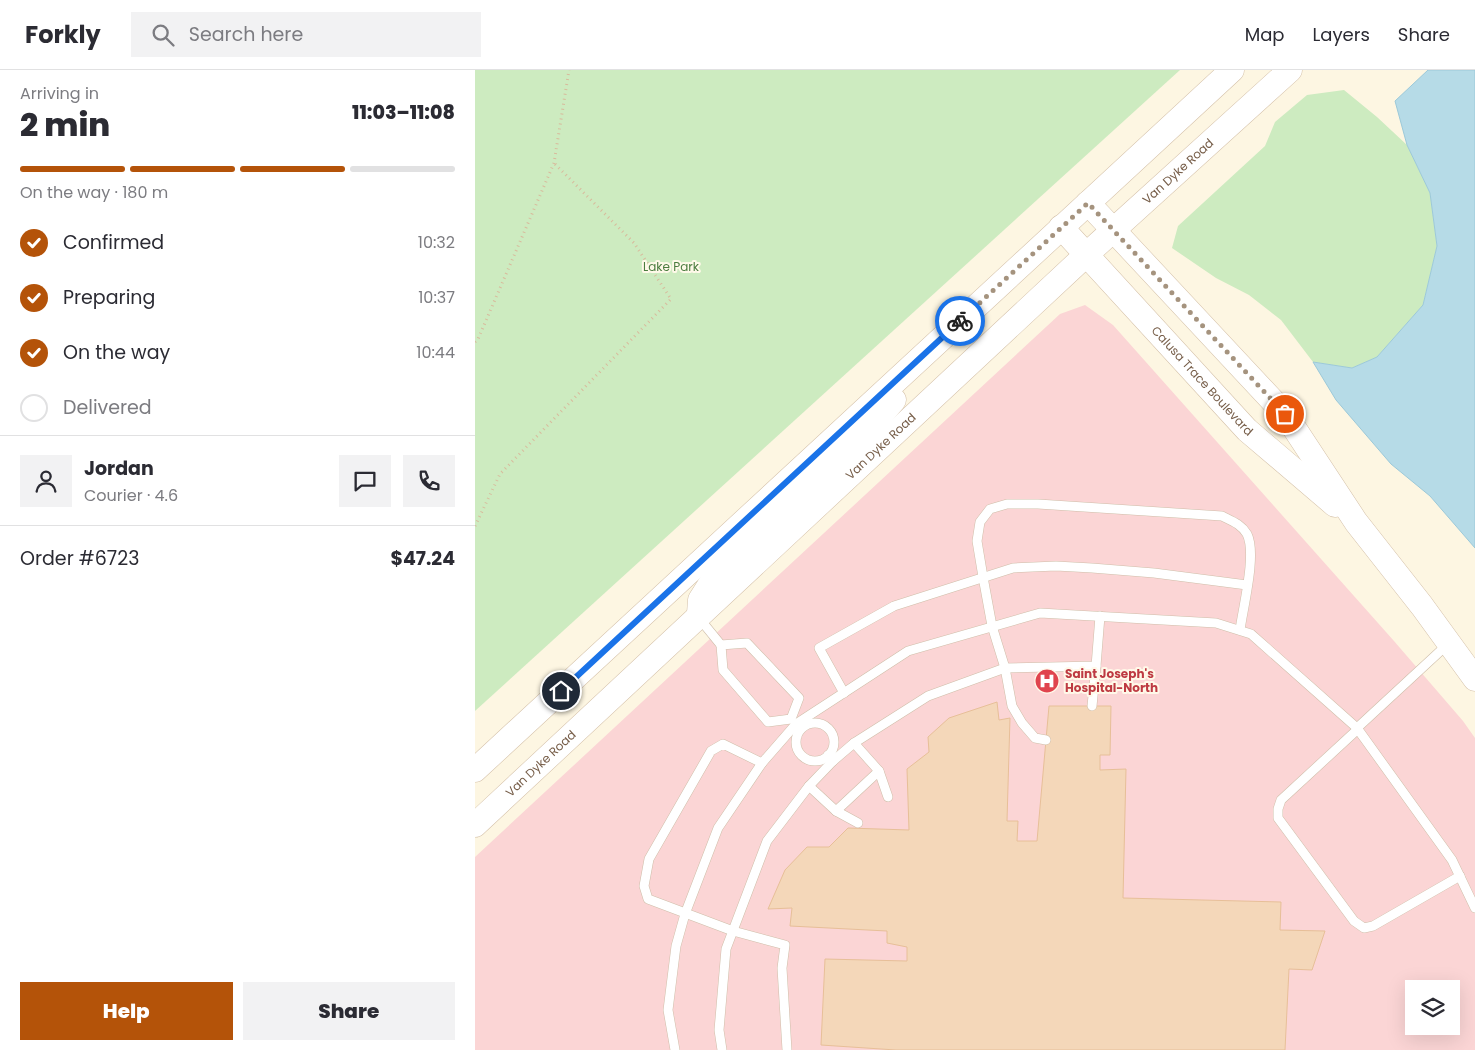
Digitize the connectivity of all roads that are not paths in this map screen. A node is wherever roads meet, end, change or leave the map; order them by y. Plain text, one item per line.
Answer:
1 (1232, 70) edge
2 (1289, 70) edge
3 (1088, 203) junction
4 (1061, 227) junction
5 (1113, 231) junction
6 (1087, 254) junction
7 (965, 316) junction
8 (1356, 522) junction
9 (983, 577) junction
10 (1247, 585) junction
11 (1101, 616) junction
12 (699, 618) junction
13 (992, 626) junction
14 (1240, 630) junction
15 (1449, 643) junction
16 (721, 645) junction
17 (1096, 666) junction
18 (1005, 668) junction
19 (1475, 679) edge
20 (844, 693) junction
21 (1092, 706) dead end
22 (796, 724) junction
23 (1358, 729) junction
24 (1046, 740) dead end
25 (854, 743) junction
26 (831, 758) junction
27 (762, 763) junction
28 (475, 770) edge
29 (879, 771) junction
30 (809, 786) junction
31 (888, 797) dead end
32 (836, 810) junction
33 (858, 823) dead end
34 (475, 825) edge
35 (1460, 876) junction
36 (1475, 908) edge
37 (685, 914) junction
38 (733, 930) junction
39 (675, 1050) edge
40 (722, 1050) edge
41 (787, 1050) edge

1 - 3 main road
2 - 5 main road, Van Dyke Road
3 - 4 main road
3 - 5 main road, Calusa Trace Boulevard
4 - 6 main road, Calusa Trace Boulevard
4 - 7 main road
5 - 6 main road, Van Dyke Road
5 - 8 main road, Calusa Trace Boulevard
6 - 8 main road, Calusa Trace Boulevard
6 - 12 main road, Van Dyke Road
7 - 12 main road
7 - 28 main road
8 - 15 main road, Calusa Trace Boulevard
9 - 10 lane
9 - 10 lane
9 - 13 lane
9 - 20 lane
10 - 14 lane
11 - 13 lane
11 - 14 lane
11 - 17 lane
12 - 16 lane
12 - 34 main road, Van Dyke Road
13 - 18 lane
13 - 20 lane
14 - 23 lane
15 - 19 main road, Calusa Trace Boulevard
15 - 23 lane
16 - 22 lane
16 - 22 lane
17 - 18 lane
17 - 21 lane
18 - 24 lane
18 - 25 lane
20 - 22 lane
22 - 26 lane
22 - 26 lane
22 - 27 lane
23 - 35 lane
23 - 35 lane
25 - 26 lane
25 - 29 lane
26 - 30 lane
27 - 37 lane
27 - 37 lane
29 - 31 lane
29 - 32 lane
30 - 32 lane
30 - 38 lane
32 - 33 lane
35 - 36 lane
37 - 38 lane
37 - 39 lane
38 - 40 lane
38 - 41 lane

